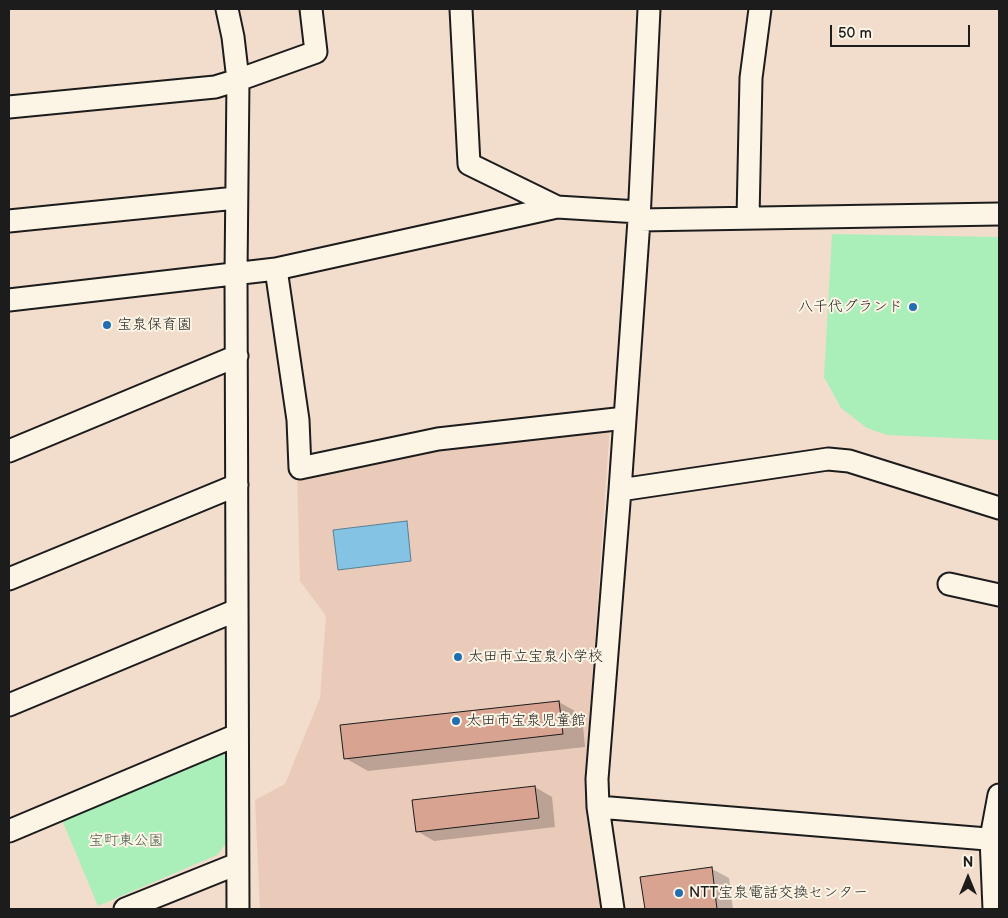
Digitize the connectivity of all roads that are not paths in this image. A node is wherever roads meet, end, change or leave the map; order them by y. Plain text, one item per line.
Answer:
1 (227, 9) edge
2 (311, 9) edge
3 (461, 9) edge
4 (649, 9) edge
5 (760, 9) edge
6 (238, 80) junction
7 (9, 107) edge
8 (236, 198) junction
9 (557, 207) junction
10 (999, 214) edge
11 (639, 216) junction
12 (748, 218) junction
13 (9, 222) edge
14 (276, 269) junction
15 (236, 274) junction
16 (9, 300) edge
17 (237, 356) junction
18 (625, 418) junction
19 (9, 452) edge
20 (237, 485) junction
21 (620, 490) junction
22 (999, 508) edge
23 (9, 579) edge
24 (948, 584) dead end
25 (999, 595) edge
26 (237, 610) junction
27 (9, 705) edge
28 (237, 735) junction
29 (999, 795) edge
30 (598, 807) junction
31 (9, 830) edge
32 (995, 839) edge
33 (237, 864) junction
34 (125, 909) edge
35 (238, 909) edge
36 (613, 909) edge
37 (994, 909) edge

1 - 6 street
2 - 6 street
3 - 9 street
4 - 11 street
5 - 12 street
6 - 7 street
6 - 8 street
8 - 13 street
8 - 15 street
9 - 11 street
9 - 14 street
10 - 12 street
11 - 12 street
11 - 18 street
14 - 15 street
14 - 18 street
15 - 16 street
15 - 17 street
17 - 19 street
17 - 20 street
18 - 21 street
20 - 23 street
20 - 26 street
21 - 22 street
21 - 30 street
24 - 25 street
26 - 27 street
26 - 28 street
28 - 31 street
28 - 33 street
29 - 32 street
30 - 32 street
30 - 36 street
32 - 37 street
33 - 34 street
33 - 35 street

